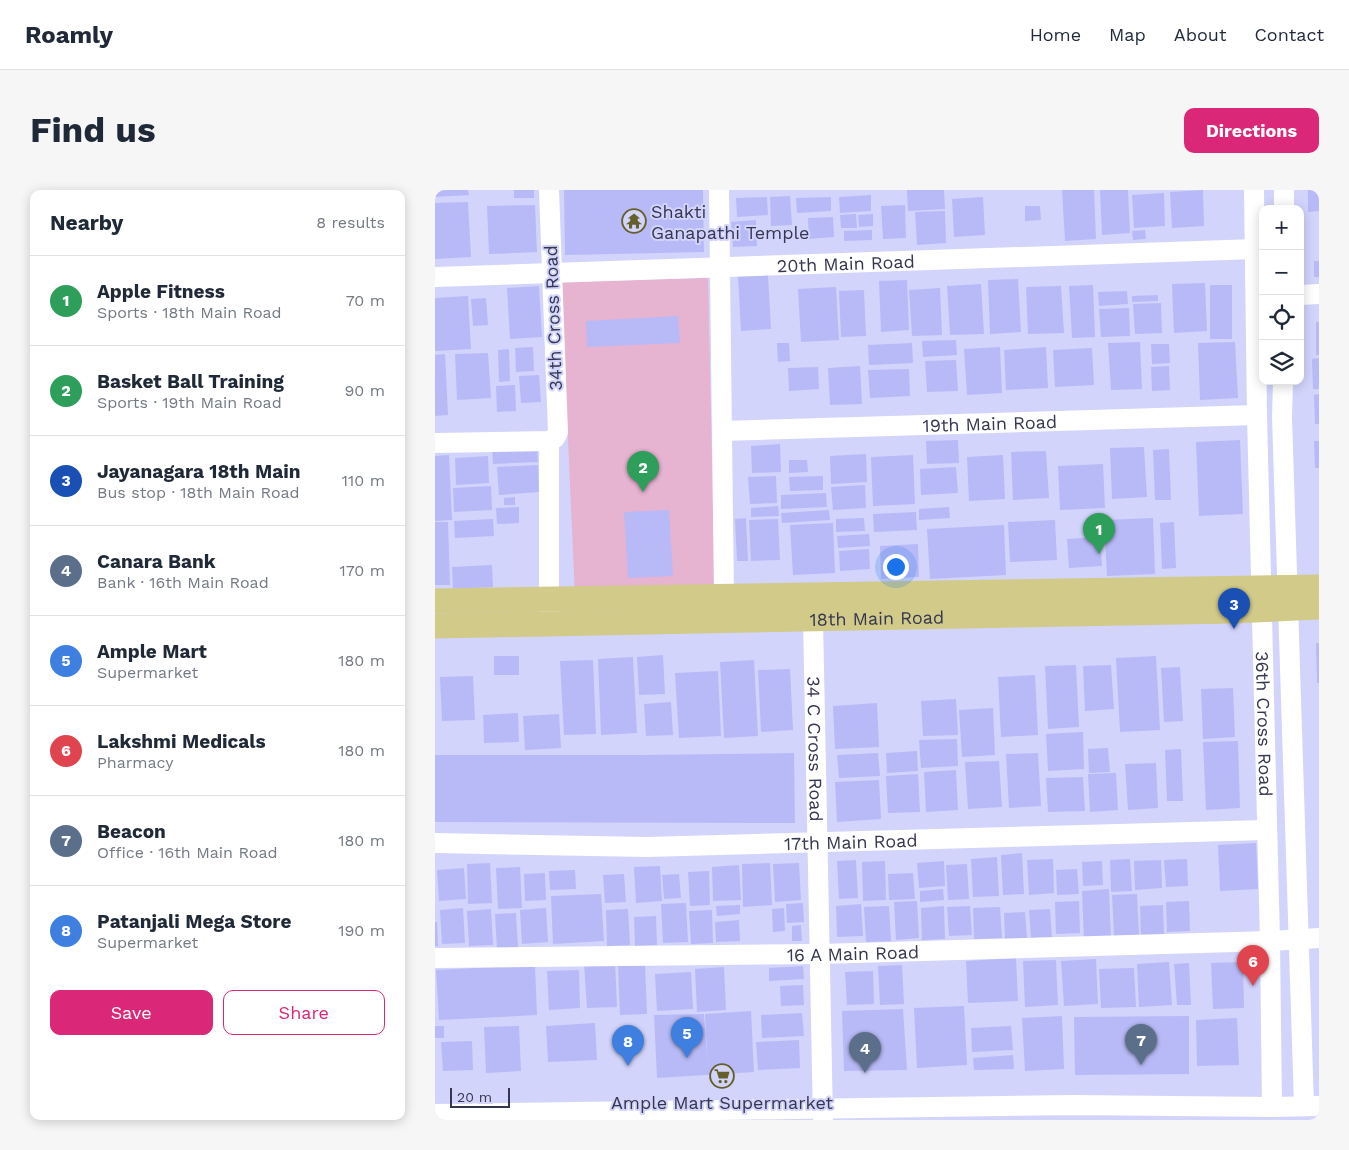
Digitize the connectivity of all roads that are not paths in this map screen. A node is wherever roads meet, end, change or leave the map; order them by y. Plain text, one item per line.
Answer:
1 (549, 190) edge
2 (719, 190) edge
3 (1254, 190) edge
4 (1284, 190) edge
5 (1284, 205) edge
6 (1256, 249) junction
7 (720, 268) junction
8 (551, 274) junction
9 (435, 277) edge
10 (1319, 294) edge
11 (1304, 295) edge
12 (1283, 385) edge
13 (1257, 415) junction
14 (722, 431) junction
15 (549, 441) junction
16 (435, 443) edge
17 (1319, 587) edge
18 (723, 596) junction
19 (1288, 598) junction
20 (549, 599) junction
21 (1261, 599) junction
22 (435, 601) edge
23 (1319, 607) edge
24 (813, 619) junction
25 (549, 624) junction
26 (435, 626) edge
27 (1266, 830) junction
28 (435, 843) edge
29 (817, 843) junction
30 (1299, 938) junction
31 (1319, 938) edge
32 (1270, 941) junction
33 (820, 954) junction
34 (435, 958) edge
35 (1312, 1106) edge
36 (1272, 1108) junction
37 (1074, 1112) edge
38 (823, 1114) edge
39 (696, 1115) edge
40 (438, 1116) edge
41 (570, 1116) edge

1 - 8 street, 34th Cross Road
2 - 7 street
3 - 6 street, 36th Cross Road
4 - 5 street
6 - 7 street, 20th Main Road
6 - 13 street, 36th Cross Road
7 - 8 street, 20th Main Road
7 - 14 street
8 - 9 street, 20th Main Road
8 - 15 street, 34th Cross Road
10 - 11 street
12 - 19 street, 36th Cross Road
13 - 14 street, 19th Main Road
13 - 21 street, 36th Cross Road
14 - 18 street
15 - 16 street
15 - 20 street
17 - 19 main road, 18th Main Road
18 - 20 main road, 18th Main Road
18 - 21 main road, 18th Main Road
19 - 21 main road, 18th Main Road
19 - 23 main road, 18th Main Road
19 - 30 street, 36th Cross Road
20 - 22 main road, 18th Main Road
20 - 25 street
21 - 24 main road, 18th Main Road
21 - 27 street, 36th Cross Road
24 - 25 main road, 18th Main Road
24 - 29 street, 34 C Cross Road
25 - 26 main road, 18th Main Road
27 - 29 street, 17th Main Road
27 - 32 street, 36th Cross Road
28 - 29 street, 17th Main Road
29 - 33 street, 34 C Cross Road
30 - 31 street
30 - 32 street, 16 A Main Road
30 - 35 street, 36th Cross Road
32 - 33 street, 16 A Main Road
32 - 36 street, 36th Cross Road
33 - 34 street, 16 A Main Road
33 - 38 street, 34 C Cross Road
35 - 36 street
36 - 37 street
37 - 38 street
38 - 39 street
39 - 41 street
40 - 41 street

